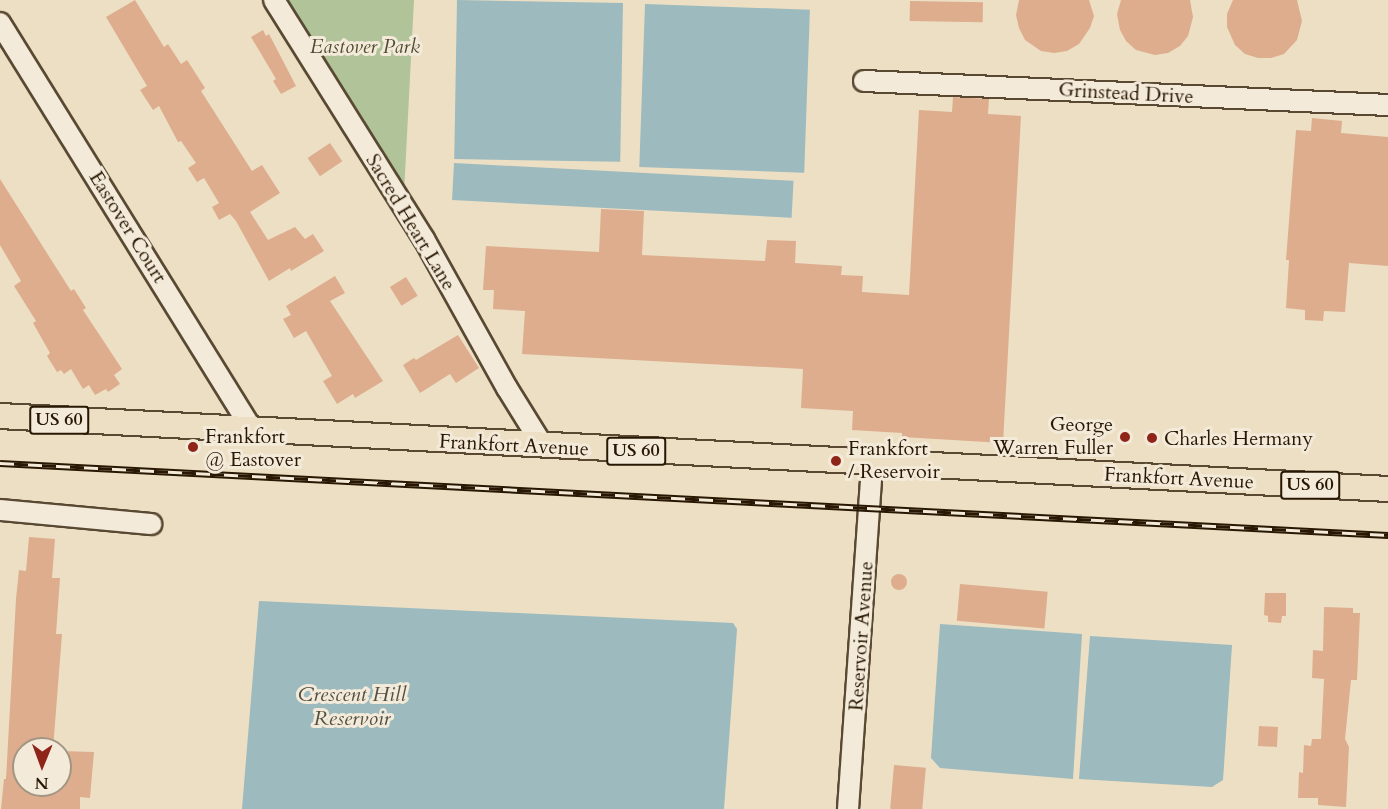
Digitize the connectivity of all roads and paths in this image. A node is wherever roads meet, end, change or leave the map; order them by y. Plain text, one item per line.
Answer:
1 (274, 0) edge
2 (0, 23) edge
3 (864, 81) dead end
4 (1388, 105) edge
5 (0, 416) edge
6 (253, 431) junction
7 (543, 446) junction
8 (872, 463) junction
9 (1388, 489) edge
10 (0, 510) edge
11 (151, 524) dead end
12 (848, 809) edge

1 - 7 street, Sacred Heart Lane
2 - 6 street, Eastover Court
3 - 4 street, Grinstead Drive
5 - 6 main road, Frankfort Avenue / US 60
6 - 7 main road, Frankfort Avenue / US 60
7 - 8 main road, Frankfort Avenue / US 60
8 - 9 main road, Frankfort Avenue / US 60
8 - 12 street, Reservoir Avenue
10 - 11 street

